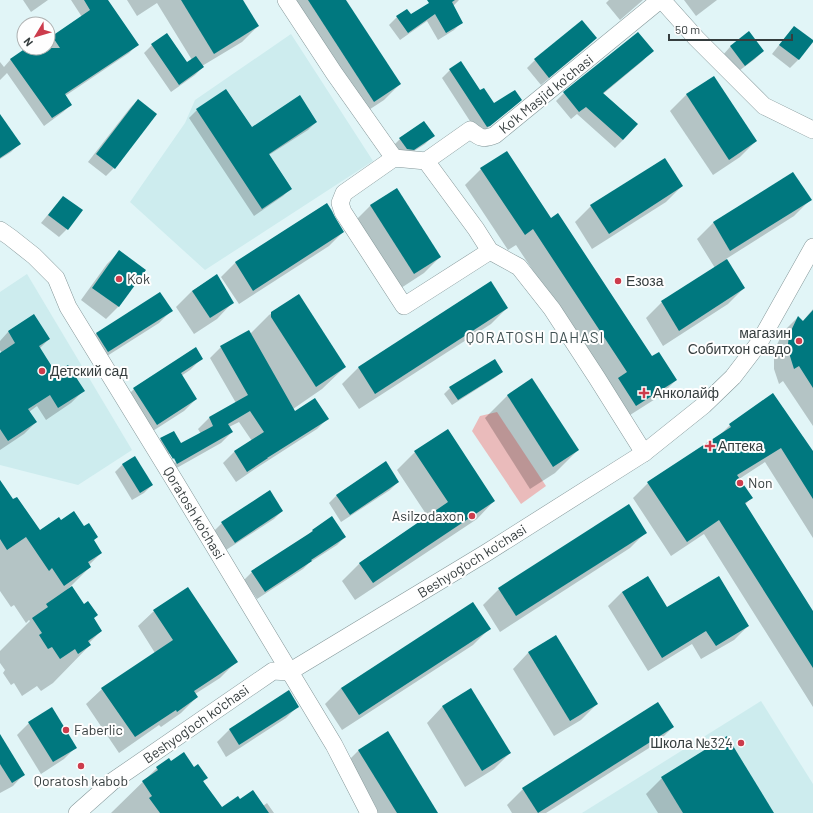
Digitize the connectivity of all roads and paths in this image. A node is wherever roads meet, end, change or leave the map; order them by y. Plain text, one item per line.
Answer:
1 (286, 0) edge
2 (661, 0) edge
3 (813, 130) edge
4 (394, 158) junction
5 (426, 161) junction
6 (0, 230) edge
7 (813, 247) edge
8 (490, 251) junction
9 (644, 453) junction
10 (289, 672) junction
11 (77, 813) edge
12 (369, 813) edge

1 - 4 street
2 - 3 street
2 - 5 street, Ko'k Masjid ko'chasi
4 - 5 street
4 - 8 street
5 - 8 street
6 - 10 street, Qoratosh ko'chasi
7 - 9 street, Beshyog'och ko'chasi
8 - 9 street
9 - 10 street, Beshyog'och ko'chasi
10 - 11 street, Beshyog'och ko'chasi
10 - 12 street, Qoratosh ko'chasi

